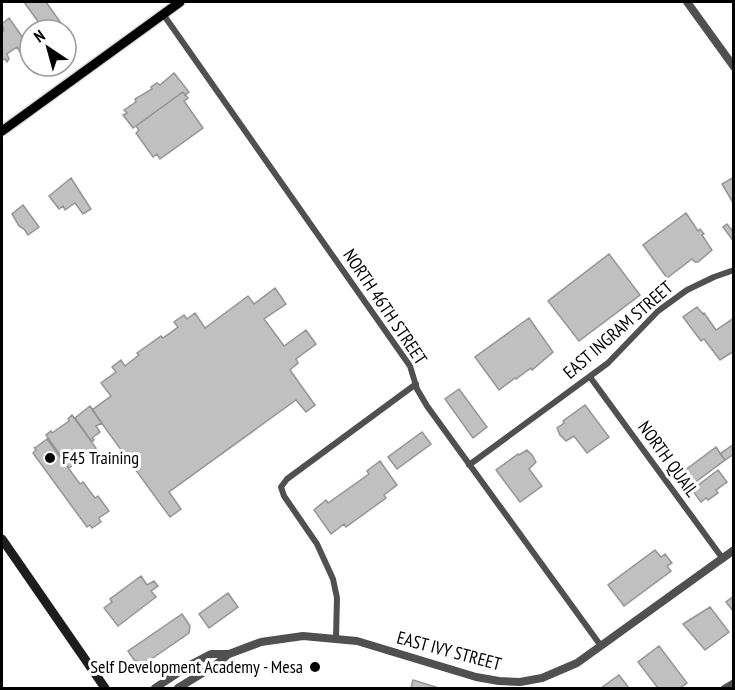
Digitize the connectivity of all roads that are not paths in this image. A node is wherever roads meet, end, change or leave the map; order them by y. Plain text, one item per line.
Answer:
1 (180, 2) edge
2 (687, 2) edge
3 (163, 14) junction
4 (733, 66) edge
5 (2, 131) edge
6 (734, 270) edge
7 (590, 378) junction
8 (416, 384) junction
9 (469, 465) junction
10 (2, 539) edge
11 (734, 550) edge
12 (723, 559) junction
13 (336, 638) junction
14 (601, 646) junction
15 (229, 654) junction
16 (734, 682) edge
17 (105, 688) edge
18 (155, 688) edge
19 (178, 688) edge
20 (724, 688) edge

1 - 3 main road
2 - 4 street
3 - 5 main road
3 - 8 street, NORTH 46TH STREET
6 - 7 street, EAST INGRAM STREET
7 - 9 street, EAST INGRAM STREET
7 - 12 street, NORTH QUAIL
8 - 9 street, NORTH 46TH STREET
8 - 13 street
9 - 14 street, NORTH 46TH STREET
10 - 17 main road
11 - 12 street, EAST IVY STREET
12 - 14 street, EAST IVY STREET
13 - 14 street, EAST IVY STREET
13 - 15 street, EAST IVY STREET
15 - 18 street, EAST IVY STREET
15 - 19 street, EAST IVY STREET
16 - 20 street

